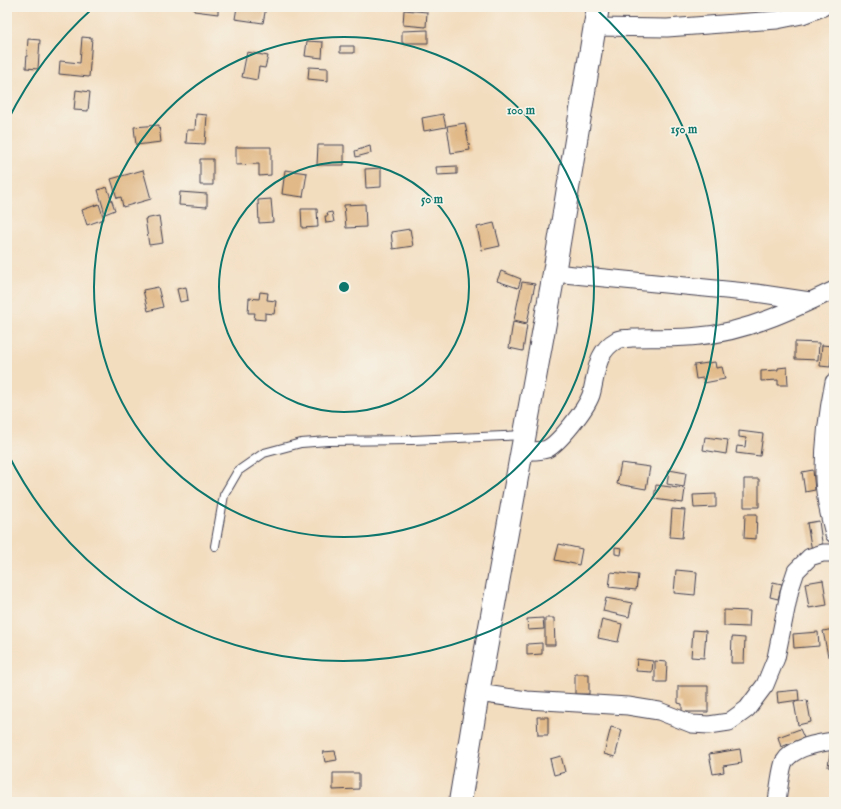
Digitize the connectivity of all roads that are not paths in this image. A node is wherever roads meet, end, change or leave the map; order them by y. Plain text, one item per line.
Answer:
1 (823, 7) edge
2 (597, 17) edge
3 (554, 273) junction
4 (834, 290) edge
5 (810, 301) junction
6 (834, 303) edge
7 (834, 382) edge
8 (524, 442) junction
9 (829, 472) edge
10 (834, 534) edge
11 (216, 546) dead end
12 (834, 553) edge
13 (478, 693) junction
14 (834, 742) edge
15 (460, 802) edge
16 (777, 802) edge

1 - 2 street
2 - 3 main road
3 - 5 street
3 - 8 main road
4 - 5 street
5 - 6 street
5 - 8 street
7 - 9 street
8 - 11 lane
8 - 13 main road
9 - 10 street
12 - 13 street
13 - 15 main road
14 - 16 street

